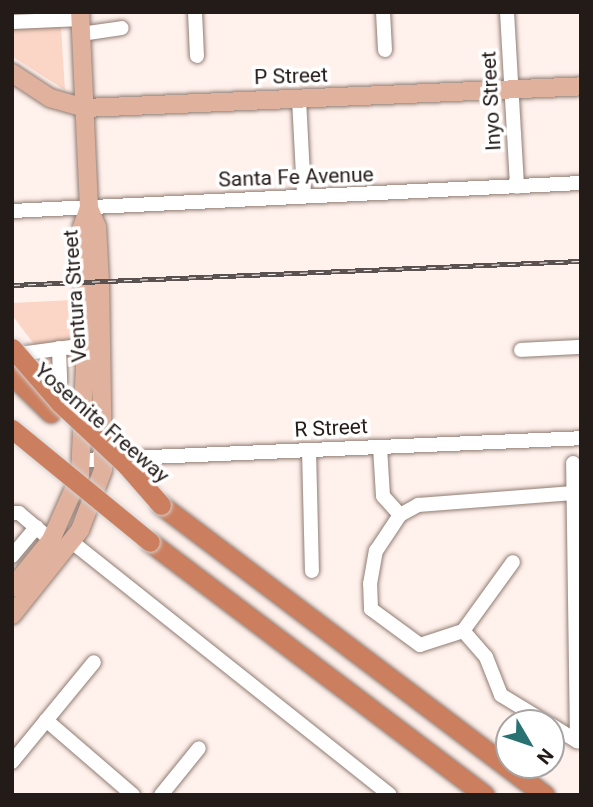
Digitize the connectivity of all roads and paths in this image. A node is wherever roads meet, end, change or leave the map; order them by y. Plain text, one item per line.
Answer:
1 (195, 12) edge
2 (383, 12) edge
3 (507, 12) edge
4 (12, 22) edge
5 (81, 23) edge
6 (386, 50) dead end
7 (197, 56) dead end
8 (12, 73) edge
9 (581, 86) edge
10 (511, 89) junction
11 (299, 99) junction
12 (85, 108) junction
13 (581, 183) edge
14 (517, 187) junction
15 (304, 195) junction
16 (89, 208) junction
17 (12, 211) edge
18 (86, 345) junction
19 (581, 347) edge
20 (12, 348) edge
21 (59, 348) junction
22 (521, 350) dead end
23 (12, 355) edge
24 (12, 375) edge
25 (60, 382) dead end
26 (12, 429) edge
27 (581, 438) edge
28 (380, 447) junction
29 (309, 450) junction
30 (82, 460) junction
31 (104, 460) junction
32 (573, 463) dead end
33 (575, 493) junction
34 (167, 510) junction
35 (12, 513) edge
36 (400, 515) junction
37 (36, 527) junction
38 (579, 533) edge
39 (51, 540) junction
40 (72, 542) junction
41 (12, 556) edge
42 (513, 562) dead end
43 (312, 570) dead end
44 (12, 588) edge
45 (12, 615) edge
46 (463, 631) junction
47 (94, 662) dead end
48 (524, 709) edge
49 (46, 720) junction
50 (579, 743) edge
51 (199, 748) dead end
52 (495, 758) edge
53 (12, 762) edge
54 (523, 779) edge
55 (528, 779) edge
56 (133, 795) edge
57 (161, 795) edge
58 (390, 795) edge
59 (484, 795) edge
60 (545, 795) edge
61 (554, 795) edge

1 - 7 street
2 - 6 street
3 - 10 street, Inyo Street
4 - 5 street
5 - 12 main road, Ventura Street
8 - 12 main road, P Street
9 - 10 main road, P Street
10 - 11 main road, P Street
10 - 14 street, Inyo Street
11 - 12 main road, P Street
11 - 15 street
12 - 16 main road, Ventura Street
13 - 14 street, Santa Fe Avenue
14 - 15 street, Santa Fe Avenue
15 - 16 street, Santa Fe Avenue
16 - 17 street, Santa Fe Avenue
16 - 18 main road, Ventura Street
16 - 31 main road, Ventura Street
18 - 21 street
18 - 30 main road, Ventura Street
19 - 22 street
20 - 34 highway, bridge
21 - 23 street
21 - 25 street
24 - 34 highway, Yosemite Freeway, bridge
26 - 59 highway, bridge
27 - 28 street, R Street
28 - 29 street, R Street
28 - 36 street
29 - 31 street, R Street
29 - 43 street
30 - 31 street, R Street
30 - 39 main road, Ventura Street
31 - 40 main road, Ventura Street
32 - 33 street
33 - 36 street
33 - 38 street
34 - 52 highway
35 - 37 street
36 - 46 street
37 - 39 street
37 - 41 street
38 - 50 street
39 - 44 main road, Ventura Street
40 - 45 main road, Ventura Street
40 - 58 street
42 - 46 street
46 - 48 street
47 - 49 street
49 - 53 street
49 - 56 street
51 - 57 street
54 - 60 highway
55 - 61 highway

